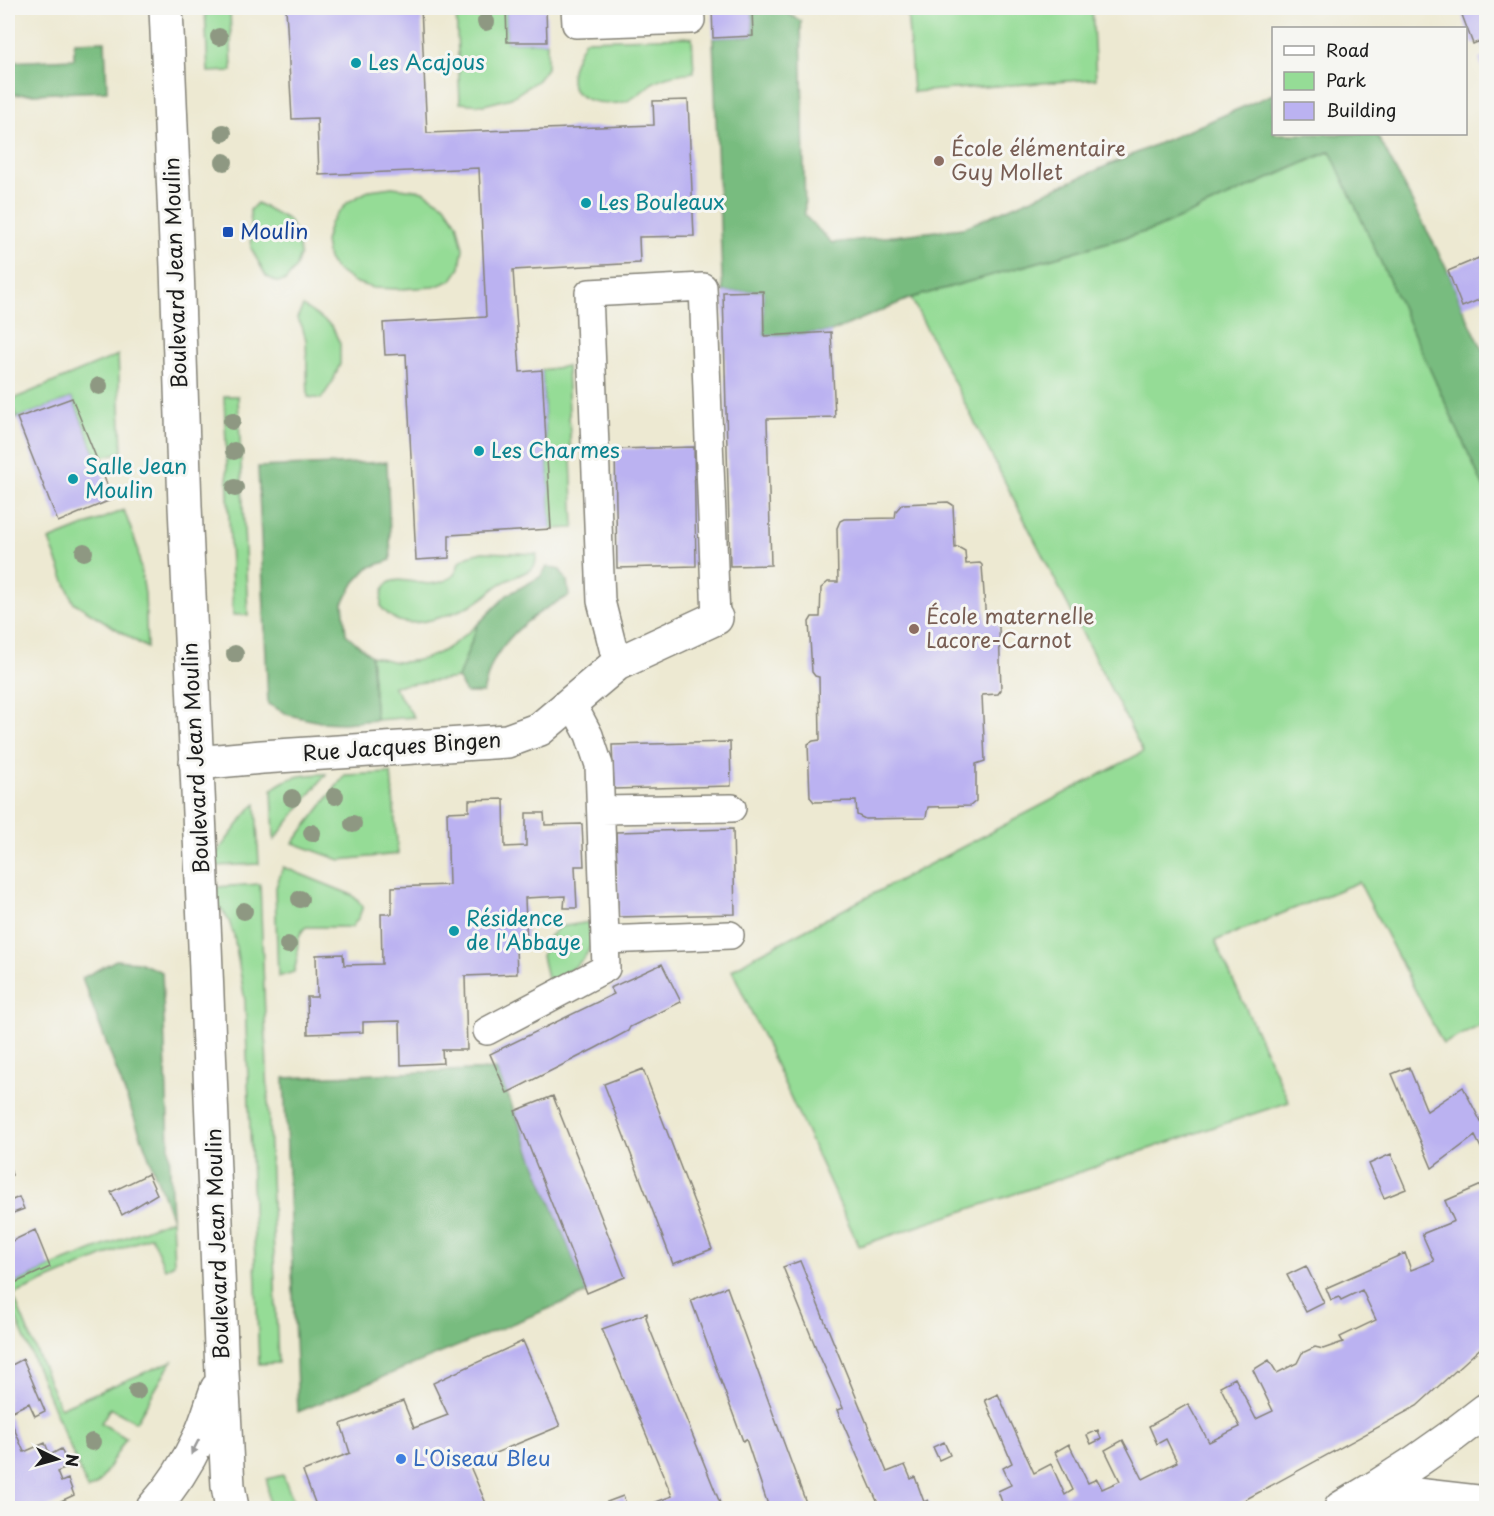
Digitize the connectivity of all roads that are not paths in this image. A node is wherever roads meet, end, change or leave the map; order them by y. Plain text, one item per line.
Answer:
1 (166, 8) edge
2 (575, 8) edge
3 (690, 8) edge
4 (716, 618) joint
5 (617, 664) junction
6 (572, 703) junction
7 (196, 763) junction
8 (732, 808) dead end
9 (601, 810) junction
10 (730, 935) dead end
11 (605, 940) junction
12 (487, 1030) dead end
13 (222, 1373) junction
14 (1486, 1410) edge
15 (1372, 1490) junction
16 (1486, 1503) edge
17 (153, 1509) edge
18 (232, 1509) edge
19 (1341, 1509) edge

1 - 7 street, Boulevard Jean Moulin
2 - 3 lane
4 - 5 street, Rue Jacques Bingen
4 - 5 lane
5 - 6 street, Rue Jacques Bingen
6 - 7 street, Rue Jacques Bingen
6 - 9 lane
7 - 13 street, Boulevard Jean Moulin
8 - 9 lane
9 - 11 lane
10 - 11 lane
11 - 12 lane
13 -> 17 street
13 - 18 street, Boulevard Jean Moulin
14 - 15 street
15 - 16 street
15 - 19 street

